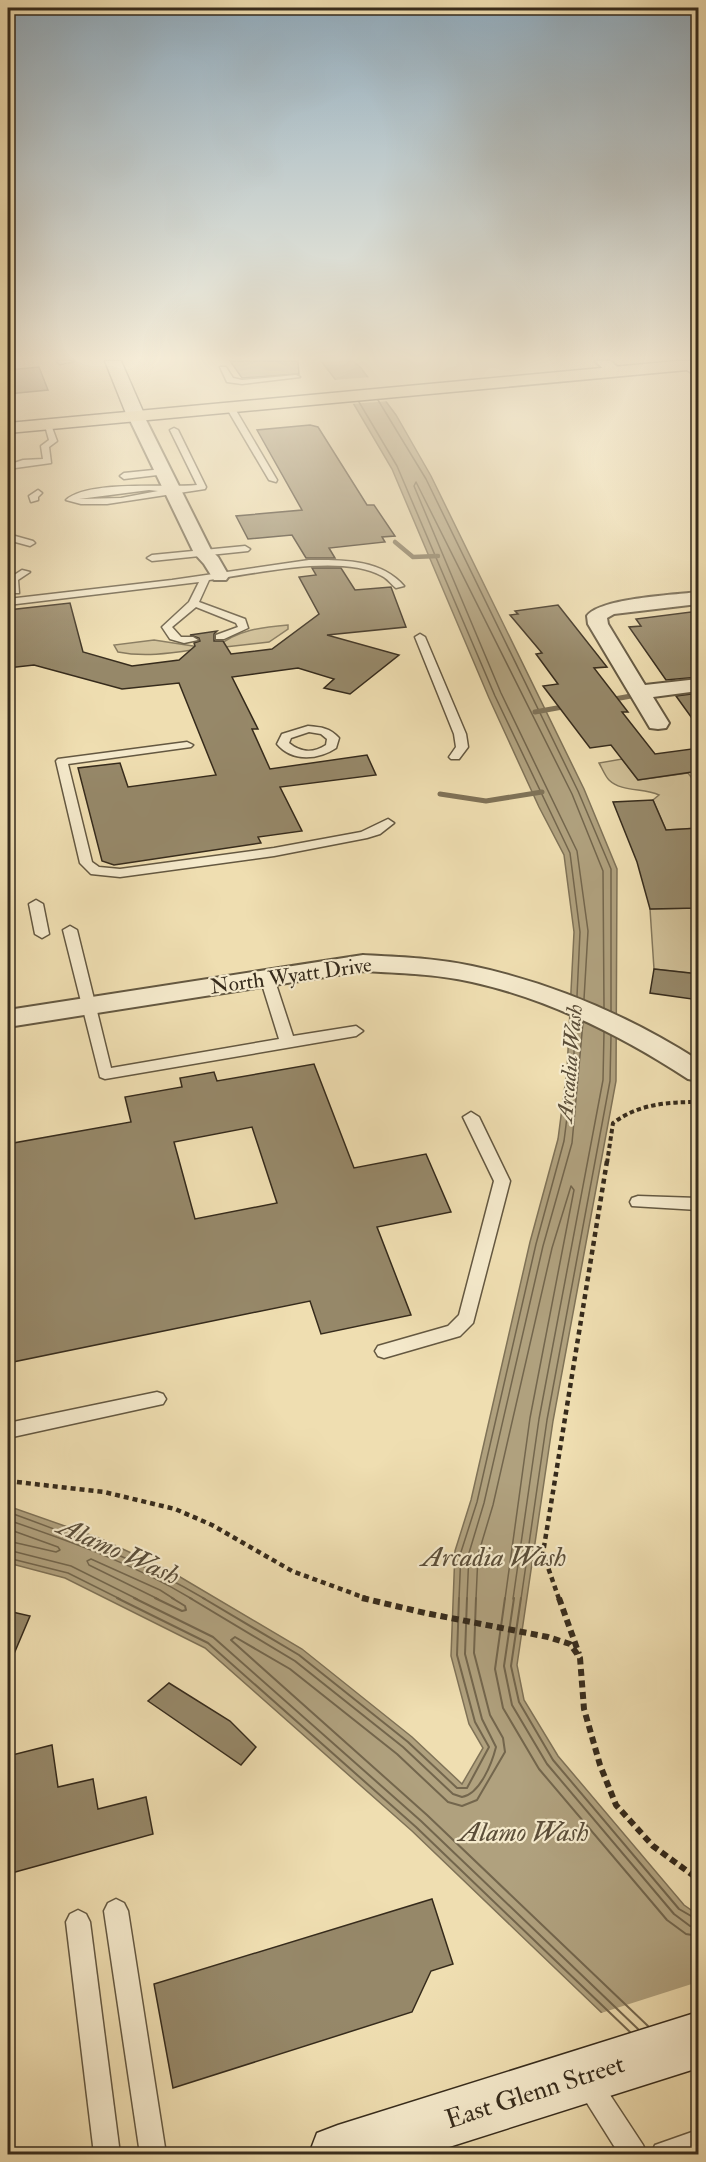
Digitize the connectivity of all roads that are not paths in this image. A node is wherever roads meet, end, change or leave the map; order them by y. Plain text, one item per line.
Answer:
1 (37, 462) edge
2 (158, 462) edge
3 (190, 462) edge
4 (262, 462) edge
5 (11, 467) dead end
6 (163, 472) junction
7 (124, 476) dead end
8 (273, 480) dead end
9 (172, 490) junction
10 (8, 537) edge
11 (30, 543) dead end
12 (244, 549) dead end
13 (203, 553) junction
14 (152, 558) dead end
15 (25, 572) dead end
16 (213, 576) junction
17 (399, 586) dead end
18 (16, 591) dead end
19 (699, 598) edge
20 (8, 603) edge
21 (194, 603) junction
22 (220, 636) dead end
23 (420, 637) dead end
24 (193, 640) dead end
25 (699, 685) edge
26 (642, 693) junction
27 (658, 723) dead end
28 (188, 745) dead end
29 (455, 758) dead end
30 (388, 824) dead end
31 (36, 904) dead end
32 (70, 930) dead end
33 (42, 934) dead end
34 (267, 978) junction
35 (90, 1006) junction
36 (8, 1019) edge
37 (356, 1031) dead end
38 (287, 1042) junction
39 (699, 1072) edge
40 (471, 1117) dead end
41 (638, 1202) dead end
42 (699, 1204) edge
43 (384, 1351) dead end
44 (157, 1399) dead end
45 (8, 1431) edge
46 (116, 1911) dead end
47 (78, 1922) dead end
48 (699, 2040) edge
49 (596, 2073) junction
50 (422, 2142) edge
51 (699, 2152) edge
52 (107, 2154) edge
53 (153, 2154) edge
54 (338, 2154) edge
55 (634, 2154) edge
56 (664, 2154) edge

1 - 5 lane
2 - 6 street
3 - 9 lane
4 - 8 lane
6 - 7 lane
6 - 9 street
9 - 9 lane
9 - 13 street
10 - 11 lane
12 - 13 lane
13 - 14 lane
13 - 16 street
15 - 18 lane
16 - 17 lane
16 - 20 lane
16 - 21 lane
19 - 26 street
21 - 22 lane
21 - 24 lane
23 - 29 lane
25 - 26 street
26 - 27 street
28 - 30 lane
31 - 33 lane
32 - 35 lane
34 - 35 street, North Wyatt Drive
34 - 38 lane
34 - 39 street, North Wyatt Drive
35 - 36 street, North Wyatt Drive
35 - 38 lane
37 - 38 lane
40 - 43 lane
41 - 42 lane
44 - 45 lane
46 - 53 lane
47 - 52 lane
48 - 49 street, East Glenn Street
49 - 50 street, East Glenn Street
49 - 55 lane
50 - 54 street, East Glenn Street
51 - 56 lane

